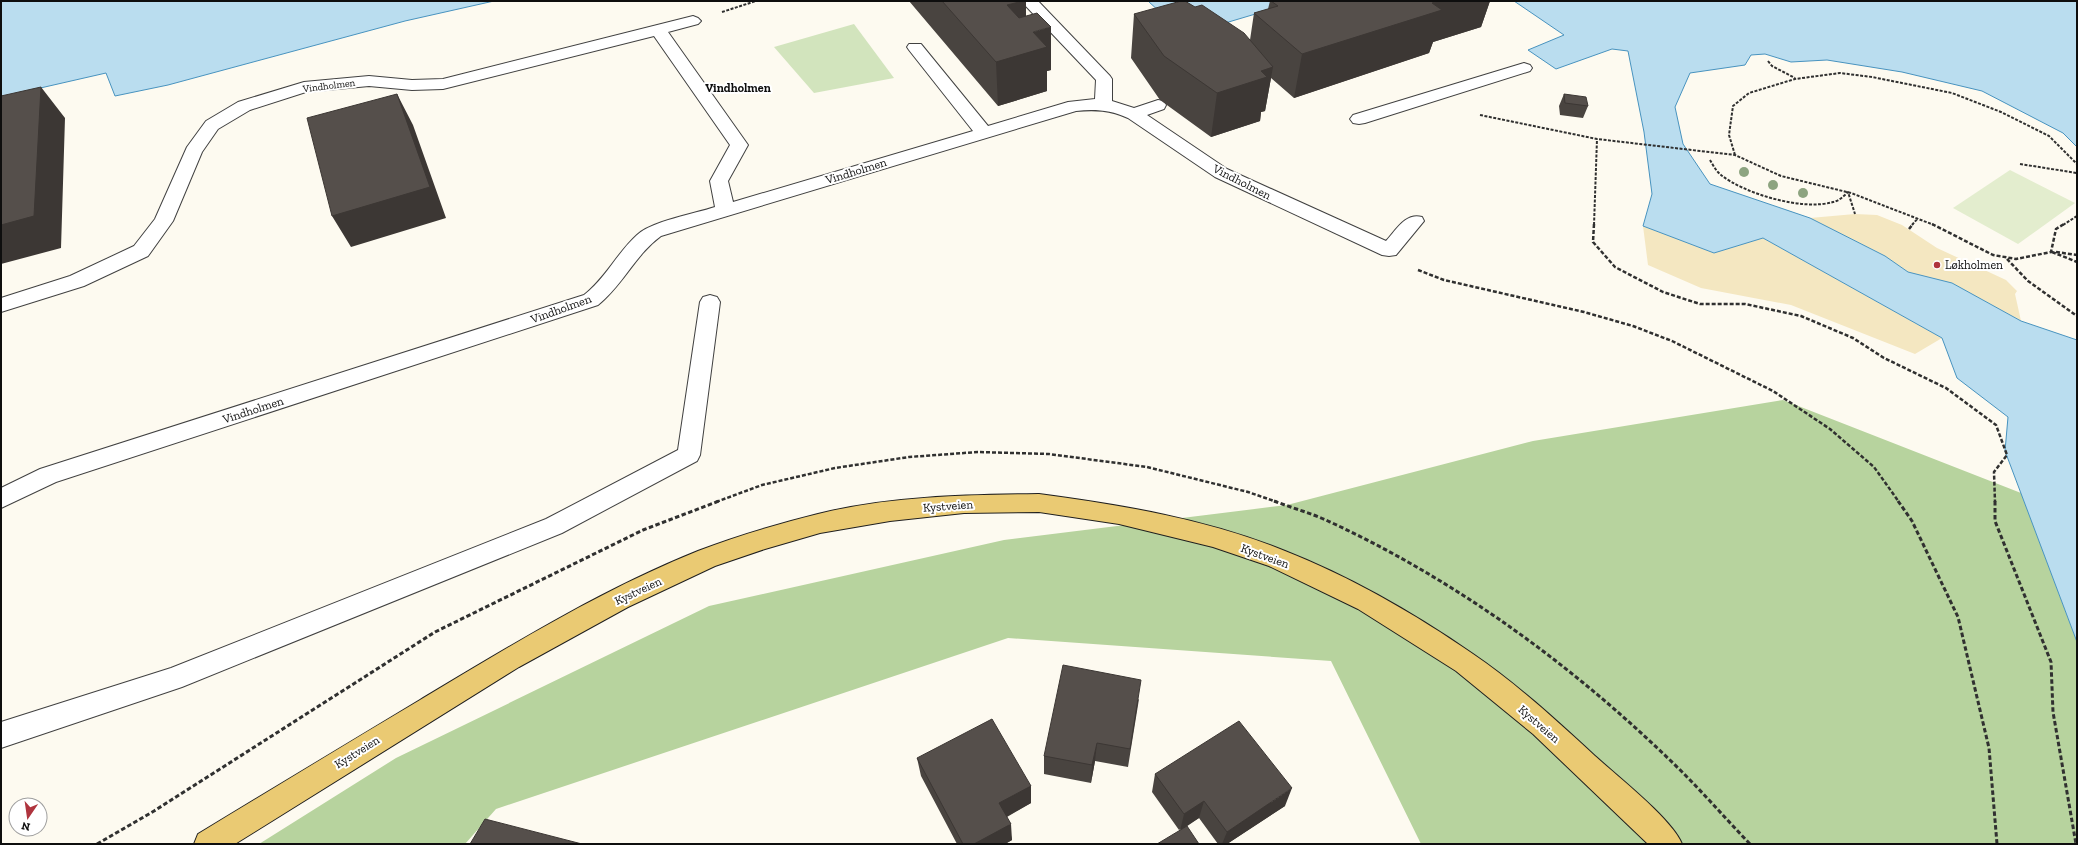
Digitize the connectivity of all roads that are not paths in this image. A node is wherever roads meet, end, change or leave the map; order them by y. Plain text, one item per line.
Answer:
1 (1029, 1) edge
2 (693, 21) dead end
3 (659, 31) junction
4 (915, 47) dead end
5 (1524, 68) dead end
6 (1103, 105) junction
7 (1158, 105) dead end
8 (1134, 114) junction
9 (1359, 119) dead end
10 (984, 133) junction
11 (725, 210) junction
12 (1415, 221) dead end
13 (710, 302) dead end
14 (1, 305) edge
15 (1, 499) edge
16 (1, 735) edge
17 (208, 844) edge
18 (1668, 844) edge

1 - 6 street
2 - 3 street, Vindholmen
3 - 11 street
3 - 14 street, Vindholmen
4 - 10 street
5 - 9 street
6 - 8 street, Vindholmen
6 - 10 street, Vindholmen
7 - 8 street
8 - 12 street, Vindholmen
10 - 11 street, Vindholmen
11 - 15 street, Vindholmen
13 - 16 street
17 - 18 main road, Kystveien

